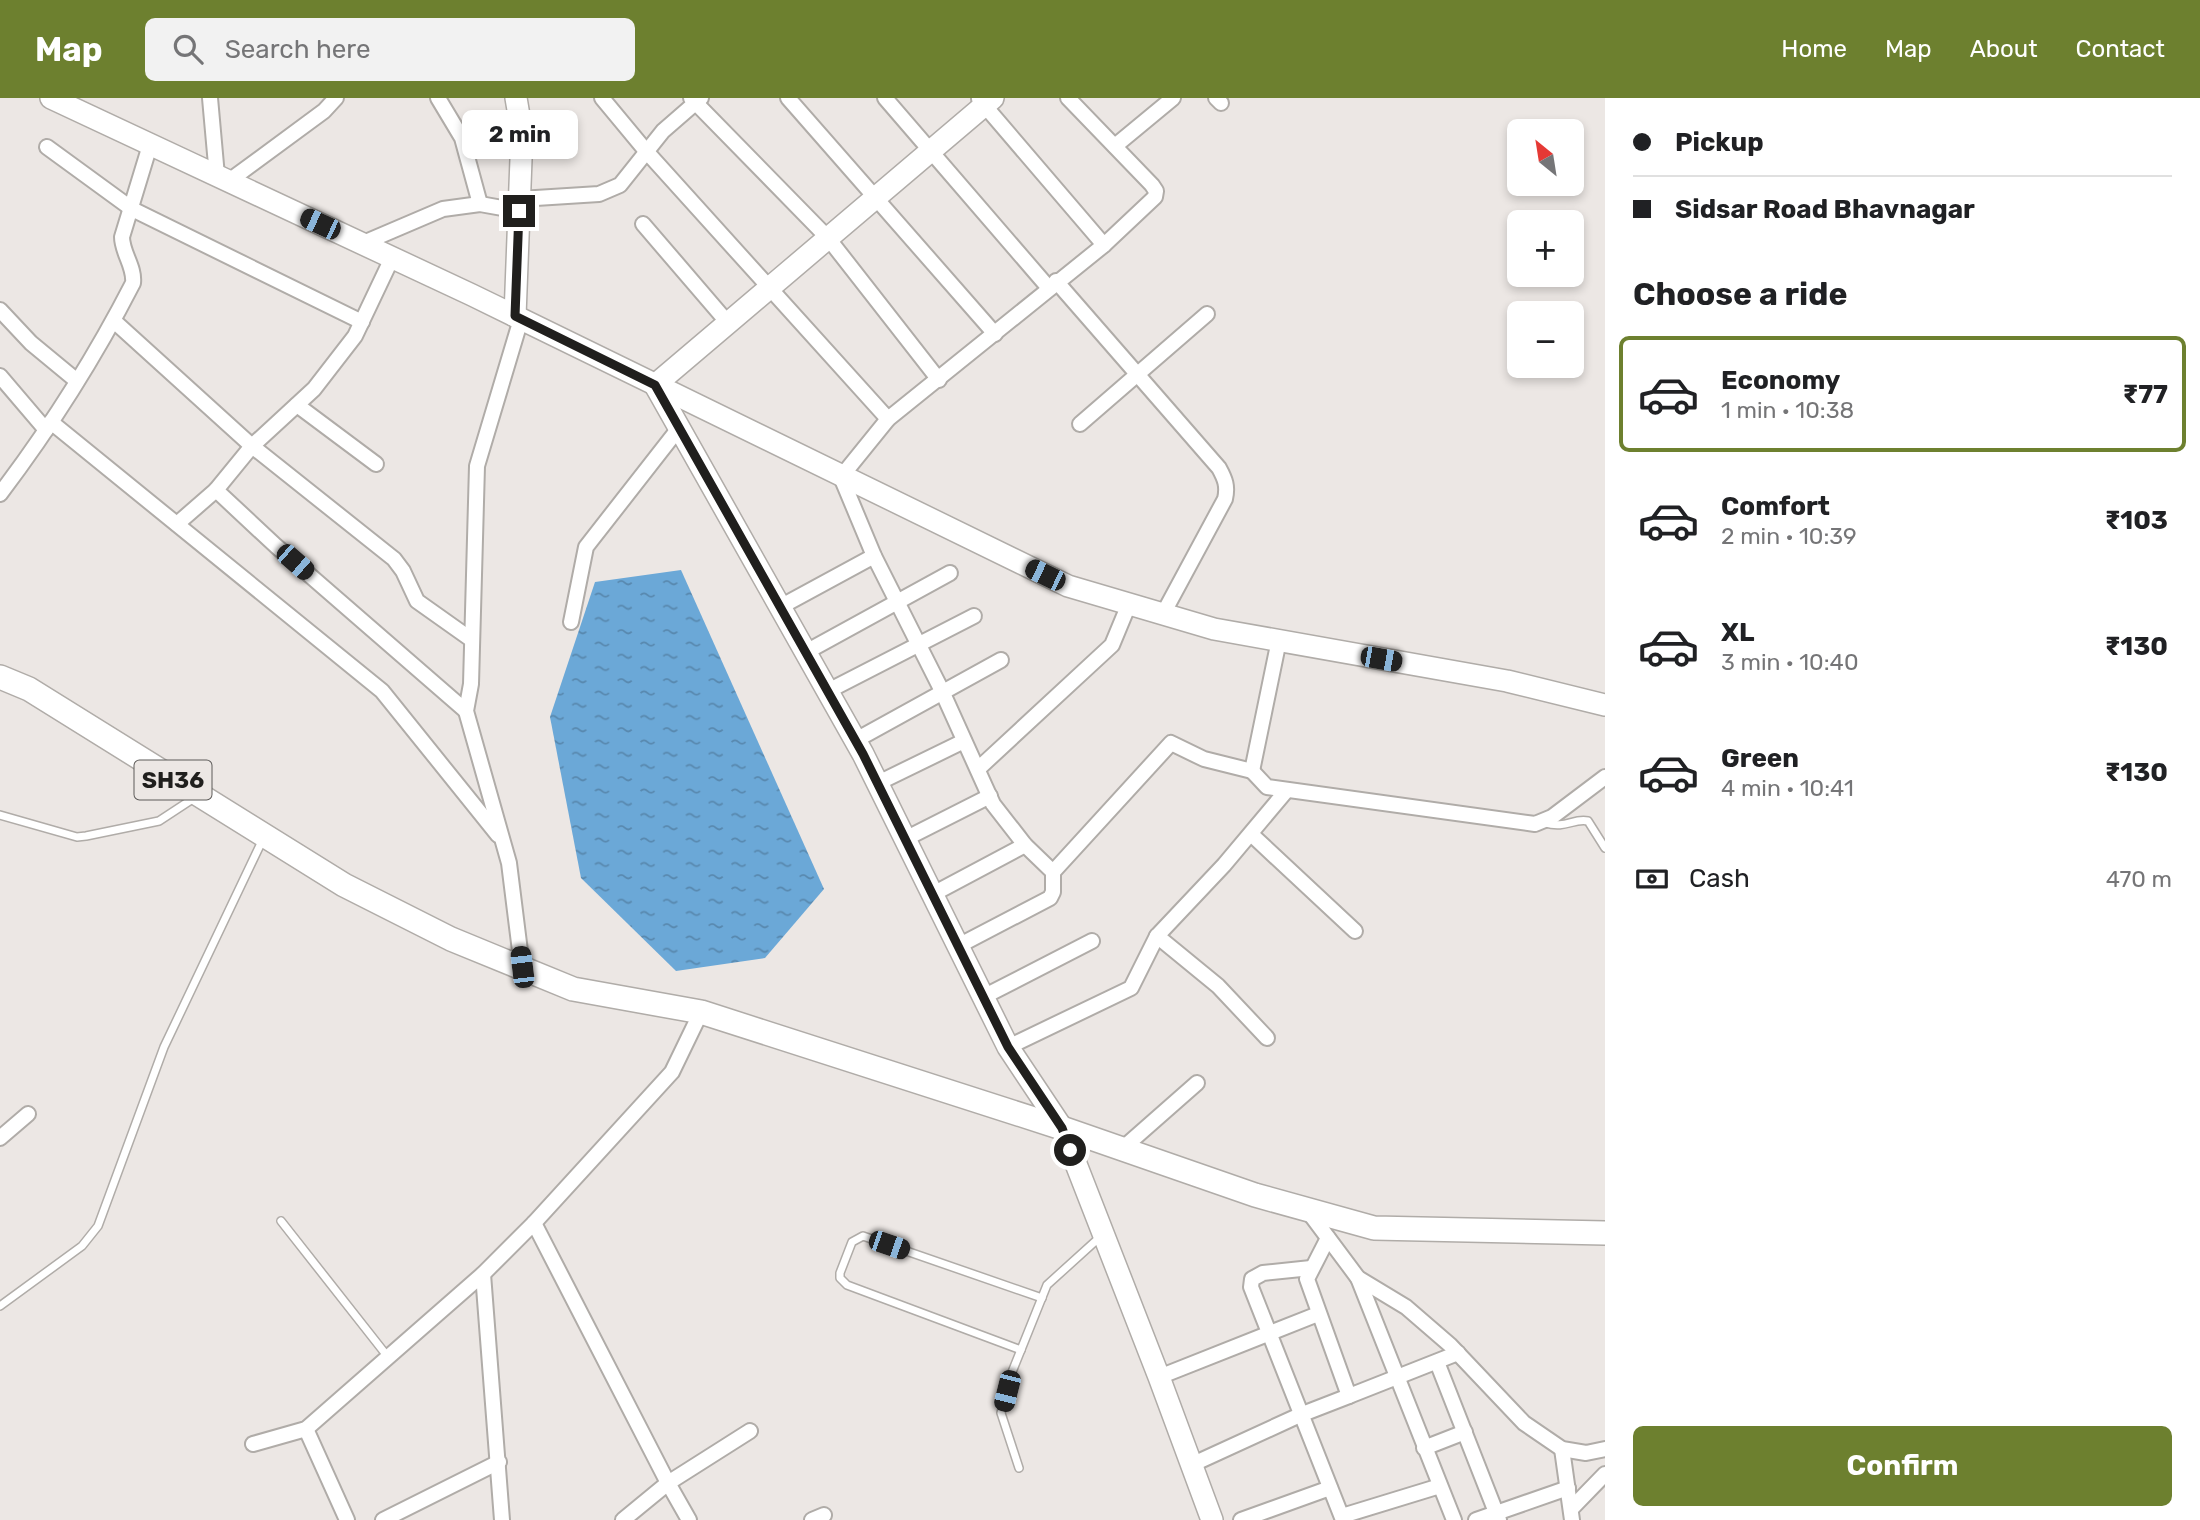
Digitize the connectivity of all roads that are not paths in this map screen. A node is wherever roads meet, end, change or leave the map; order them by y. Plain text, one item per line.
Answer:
1 (51, 98) edge
2 (210, 98) edge
3 (336, 98) edge
4 (438, 98) edge
5 (516, 98) edge
6 (602, 98) edge
7 (788, 98) edge
8 (885, 98) edge
9 (1173, 98) edge
10 (696, 100) edge
11 (985, 100) edge
12 (1077, 101) edge
13 (150, 145) junction
14 (1115, 146) junction
15 (47, 148) dead end
16 (646, 151) junction
17 (931, 151) junction
18 (223, 179) junction
19 (875, 198) junction
20 (480, 204) junction
21 (519, 205) junction
22 (132, 209) junction
23 (643, 224) dead end
24 (828, 238) junction
25 (361, 243) junction
26 (1104, 245) junction
27 (392, 258) junction
28 (1052, 284) junction
29 (769, 288) junction
30 (0, 310) edge
31 (1207, 314) dead end
32 (518, 318) junction
33 (114, 321) junction
34 (362, 322) junction
35 (728, 323) junction
36 (995, 334) junction
37 (1136, 373) junction
38 (0, 376) edge
39 (939, 380) junction
40 (76, 381) junction
41 (655, 385) junction
42 (297, 405) junction
43 (888, 419) junction
44 (1080, 424) dead end
45 (679, 428) junction
46 (46, 432) junction
47 (252, 446) junction
48 (376, 464) dead end
49 (841, 477) junction
50 (216, 490) junction
51 (0, 494) edge
52 (177, 524) junction
53 (874, 556) junction
54 (950, 573) dead end
55 (897, 602) junction
56 (1129, 604) junction
57 (780, 607) junction
58 (1163, 614) junction
59 (974, 616) dead end
60 (571, 622) dead end
61 (472, 639) junction
62 (1279, 640) junction
63 (919, 644) junction
64 (806, 652) junction
65 (1001, 660) dead end
66 (0, 677) edge
67 (828, 691) junction
68 (943, 694) junction
69 (1605, 705) edge
70 (466, 711) junction
71 (856, 740) junction
72 (964, 741) junction
73 (978, 769) junction
74 (1252, 771) junction
75 (1605, 777) edge
76 (878, 783) junction
77 (1287, 790) junction
78 (197, 795) junction
79 (990, 796) junction
80 (0, 815) edge
81 (1543, 822) junction
82 (1251, 834) junction
83 (264, 836) junction
84 (905, 839) junction
85 (502, 840) junction
86 (1025, 845) junction
87 (1605, 848) edge
88 (1053, 872) junction
89 (933, 894) junction
90 (1355, 931) dead end
91 (1157, 936) junction
92 (1092, 941) dead end
93 (958, 946) junction
94 (522, 967) junction
95 (983, 997) junction
96 (701, 1012) junction
97 (1267, 1038) dead end
98 (1008, 1047) junction
99 (1197, 1083) dead end
100 (28, 1114) dead end
101 (1062, 1128) junction
102 (0, 1138) edge
103 (1122, 1149) junction
104 (1307, 1210) junction
105 (281, 1221) dead end
106 (534, 1223) junction
107 (1605, 1233) edge
108 (1103, 1235) junction
109 (1328, 1238) junction
110 (1311, 1268) junction
111 (484, 1274) junction
112 (1358, 1278) junction
113 (1042, 1298) junction
114 (0, 1306) edge
115 (1318, 1314) junction
116 (1268, 1334) junction
117 (1021, 1350) junction
118 (1458, 1353) junction
119 (388, 1357) junction
120 (1437, 1362) junction
121 (1159, 1377) junction
122 (1395, 1377) junction
123 (1349, 1396) junction
124 (1300, 1415) junction
125 (306, 1429) junction
126 (750, 1431) dead end
127 (1465, 1432) junction
128 (253, 1444) dead end
129 (1184, 1448) junction
130 (1424, 1448) junction
131 (1562, 1449) junction
132 (1605, 1449) edge
133 (1586, 1454) junction
134 (1605, 1461) edge
135 (499, 1462) junction
136 (1019, 1468) dead end
137 (1605, 1474) edge
138 (668, 1483) junction
139 (1440, 1486) junction
140 (1330, 1488) junction
141 (1568, 1488) junction
142 (1572, 1515) edge
143 (1497, 1516) edge
144 (1208, 1518) edge
145 (1343, 1518) edge
146 (347, 1520) edge
147 (383, 1520) edge
148 (502, 1520) edge
149 (623, 1520) edge
150 (689, 1520) edge
151 (1241, 1520) edge
152 (1454, 1520) edge
153 (1476, 1520) edge

1 - 13 main road
2 - 18 street
3 - 18 street
4 - 20 street
5 - 21 main road
6 - 16 street
7 - 19 street
8 - 17 street
9 - 14 street
10 - 16 street
10 - 24 street
11 - 17 main road
11 - 26 street
12 - 14 street
13 - 18 main road
13 - 22 street
14 - 26 street
15 - 22 street
16 - 21 street
16 - 29 street
17 - 19 main road
17 - 28 street
18 - 25 main road
19 - 24 main road
19 - 36 street
20 - 21 street
20 - 25 street
21 - 32 main road
22 - 33 street
22 - 34 street
23 - 35 street
24 - 29 main road
24 - 39 street
25 - 27 main road
26 - 28 street
27 - 32 main road
27 - 34 street
28 - 36 street
28 - 37 street
29 - 35 main road
29 - 43 street
30 - 40 street
31 - 37 street
32 - 41 main road
32 - 61 street
33 - 40 street
33 - 47 street
34 - 42 street
35 - 41 main road
36 - 39 street
37 - 44 street
37 - 58 street
38 - 46 street
39 - 43 street
40 - 46 street
41 - 45 main road
41 - 49 main road
42 - 47 street
42 - 48 street
43 - 49 street
45 - 57 main road
45 - 60 street
46 - 51 street
46 - 52 street
47 - 50 street
47 - 61 street
49 - 53 street
49 - 56 main road
50 - 52 street
50 - 70 street
52 - 85 street
53 - 55 street
53 - 57 street
54 - 55 street
55 - 63 street
55 - 64 street
56 - 58 main road
56 - 73 street
57 - 64 main road
58 - 62 main road
59 - 63 street
61 - 70 street
62 - 69 main road
62 - 74 street
63 - 67 street
63 - 68 street
64 - 67 main road
65 - 68 street
66 - 78 main road, SH36
67 - 71 main road
68 - 71 street
68 - 72 street
70 - 85 street
71 - 76 main road
72 - 73 street
72 - 76 street
73 - 79 street
74 - 77 street
74 - 88 street
75 - 81 street
76 - 84 main road
77 - 81 street
77 - 82 street
78 - 80 lane
78 - 83 main road, SH36
79 - 84 street
79 - 86 street
81 - 87 lane
82 - 90 street
82 - 91 street
83 - 94 main road, SH36
83 - 114 lane
84 - 89 main road
85 - 94 street
86 - 88 street
86 - 89 street
88 - 93 street
89 - 93 main road
91 - 97 street
91 - 98 street
92 - 95 street
93 - 95 main road
94 - 96 main road, SH36
95 - 98 main road
96 - 101 main road, SH36
96 - 106 street
98 - 101 main road
99 - 103 street
100 - 102 street
101 - 103 main road, SH36
101 - 108 main road
103 - 104 main road, SH36
104 - 107 main road, SH36
104 - 109 street
105 - 119 lane
106 - 111 street
106 - 138 street
108 - 113 lane
108 - 121 main road
109 - 110 street
109 - 112 street
110 - 115 street
110 - 116 street
111 - 119 street
111 - 135 street
112 - 118 street
112 - 122 street
113 - 117 lane
113 - 117 lane
115 - 116 street
115 - 123 street
116 - 121 street
116 - 124 street
117 - 136 lane
118 - 120 street
118 - 131 street
119 - 125 street
120 - 122 street
120 - 127 street
121 - 129 main road
122 - 123 street
122 - 130 street
123 - 124 street
124 - 129 street
124 - 140 street
125 - 128 street
125 - 146 street
126 - 138 street
127 - 130 street
127 - 143 street
129 - 144 main road
130 - 139 street
131 - 133 street
131 - 141 street
132 - 133 street
133 - 134 street
135 - 147 street
135 - 148 street
137 - 142 street
138 - 149 street
138 - 150 street
139 - 145 street
139 - 152 street
140 - 145 street
140 - 151 street
141 - 142 street
141 - 143 street
143 - 153 street

